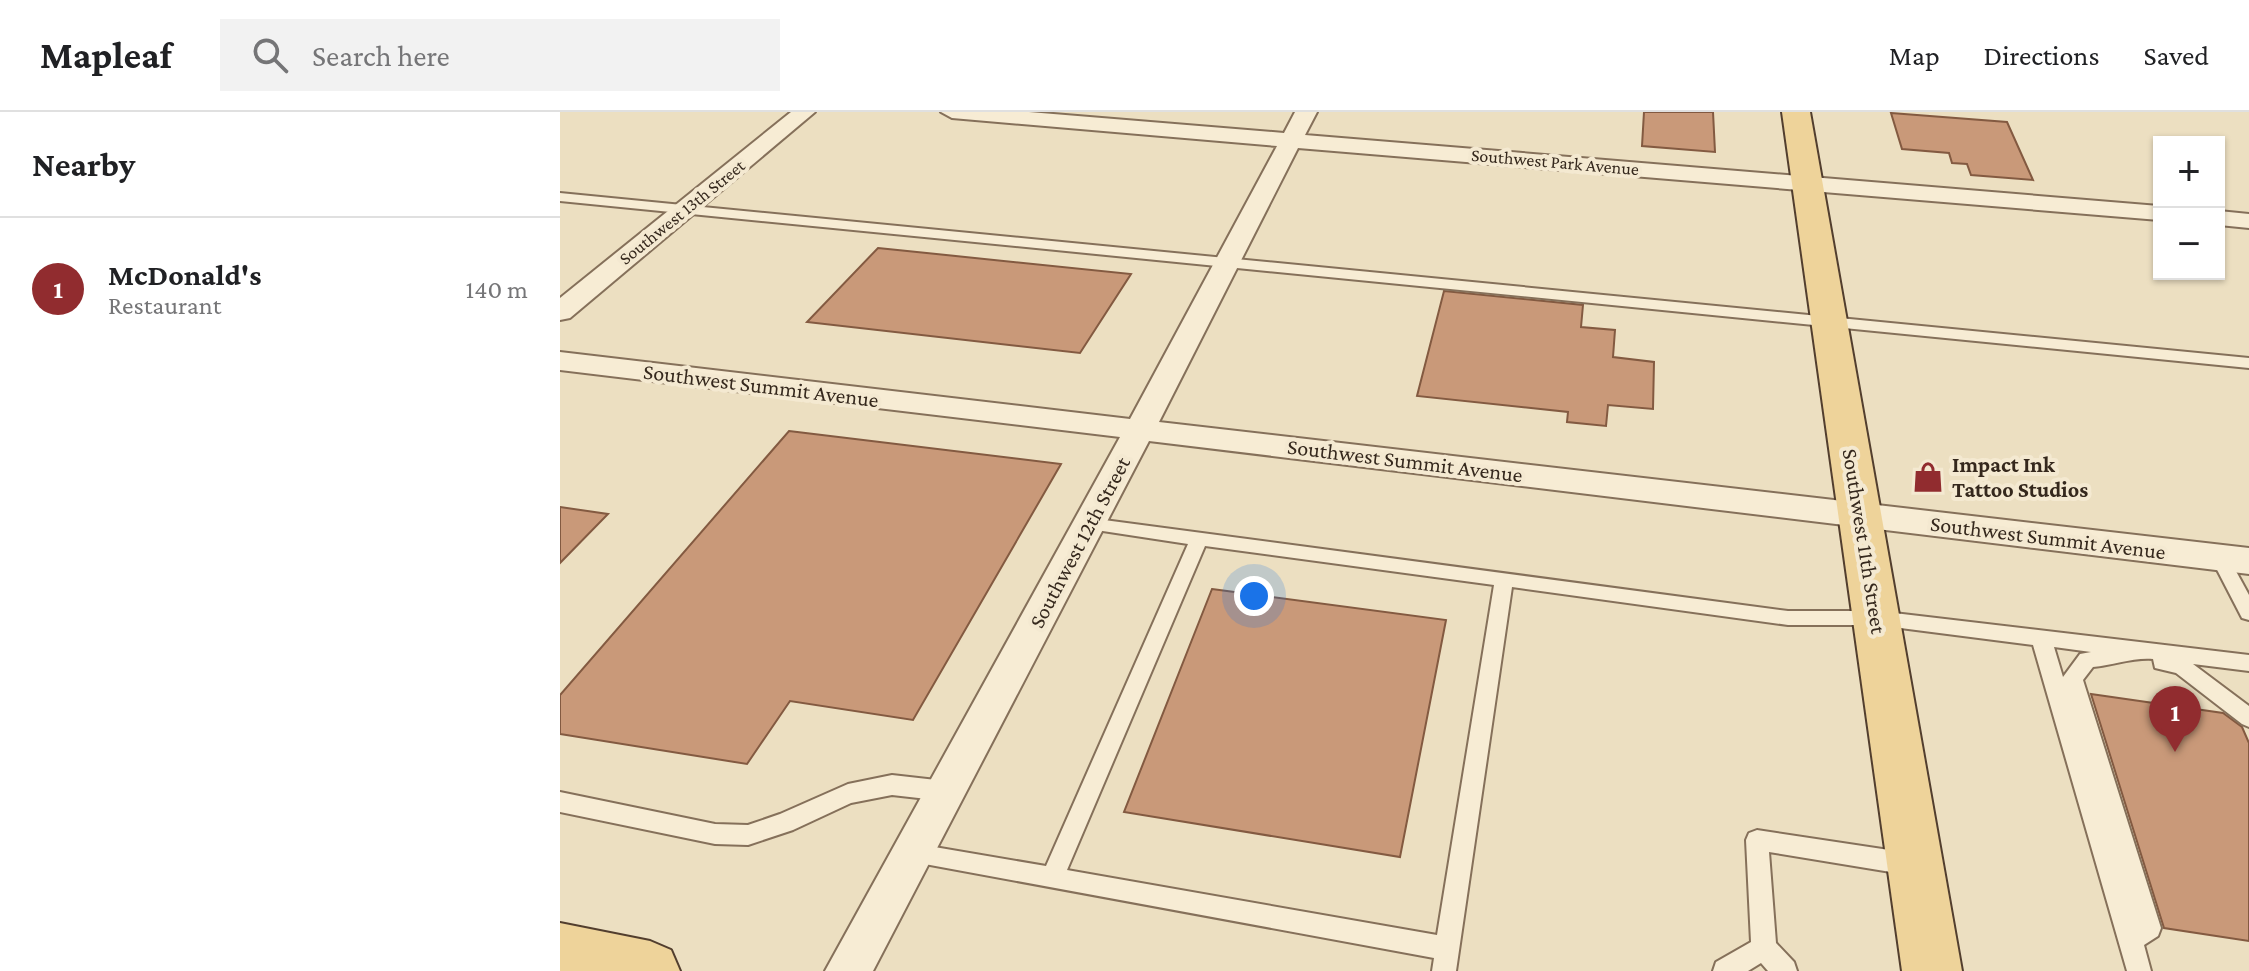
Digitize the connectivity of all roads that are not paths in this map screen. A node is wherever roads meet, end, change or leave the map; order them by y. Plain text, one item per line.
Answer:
1 (804, 112) edge
2 (952, 112) edge
3 (1796, 112) edge
4 (1299, 126) edge
5 (1808, 184) junction
6 (560, 197) edge
7 (686, 210) junction
8 (2153, 213) edge
9 (2225, 219) edge
10 (2249, 221) edge
11 (1228, 262) junction
12 (560, 312) edge
13 (1829, 321) junction
14 (560, 361) edge
15 (2249, 363) edge
16 (1140, 429) junction
17 (1860, 514) junction
18 (1089, 524) junction
19 (1199, 539) junction
20 (2234, 560) edge
21 (1504, 579) junction
22 (2249, 613) edge
23 (1877, 618) junction
24 (2041, 637) junction
25 (2249, 663) edge
26 (2249, 718) edge
27 (945, 791) junction
28 (560, 802) edge
29 (911, 853) junction
30 (1915, 865) junction
31 (1052, 879) junction
32 (2130, 940) junction
33 (1764, 948) junction
34 (560, 952) edge
35 (1446, 960) edge
36 (650, 971) edge
37 (848, 971) edge
38 (1725, 971) edge
39 (1785, 971) edge
40 (1932, 971) edge
41 (2139, 971) edge

1 - 7 street, Southwest 13th Street
2 - 4 street, Southwest Park Avenue
3 - 5 main road, Southwest 11th Street
4 - 5 street, Southwest Park Avenue
4 - 11 street, Southwest 12th Street
5 - 8 street, Southwest Park Avenue
5 - 13 main road, Southwest 11th Street
6 - 7 lane
7 - 11 lane
7 - 12 street, Southwest 13th Street
9 - 10 street
11 - 13 lane
11 - 16 street, Southwest 12th Street
13 - 15 lane
13 - 17 main road, Southwest 11th Street
14 - 16 street, Southwest Summit Avenue
16 - 17 street, Southwest Summit Avenue
16 - 18 street, Southwest 12th Street
17 - 20 street, Southwest Summit Avenue
17 - 23 main road, Southwest 11th Street
18 - 19 lane
18 - 27 street, Southwest 12th Street
19 - 21 lane
19 - 31 lane
20 - 22 lane
21 - 23 lane
21 - 35 lane
23 - 24 lane
23 - 30 main road, Southwest 11th Street
24 - 25 lane
24 - 32 lane
26 - 32 lane
27 - 28 lane
27 - 29 street, Southwest 12th Street
29 - 31 lane
29 - 37 street, Southwest 12th Street
30 - 33 lane
30 - 40 main road, Southwest 11th Street
31 - 35 lane
32 - 41 lane
33 - 38 lane
33 - 39 lane
34 - 36 main road

